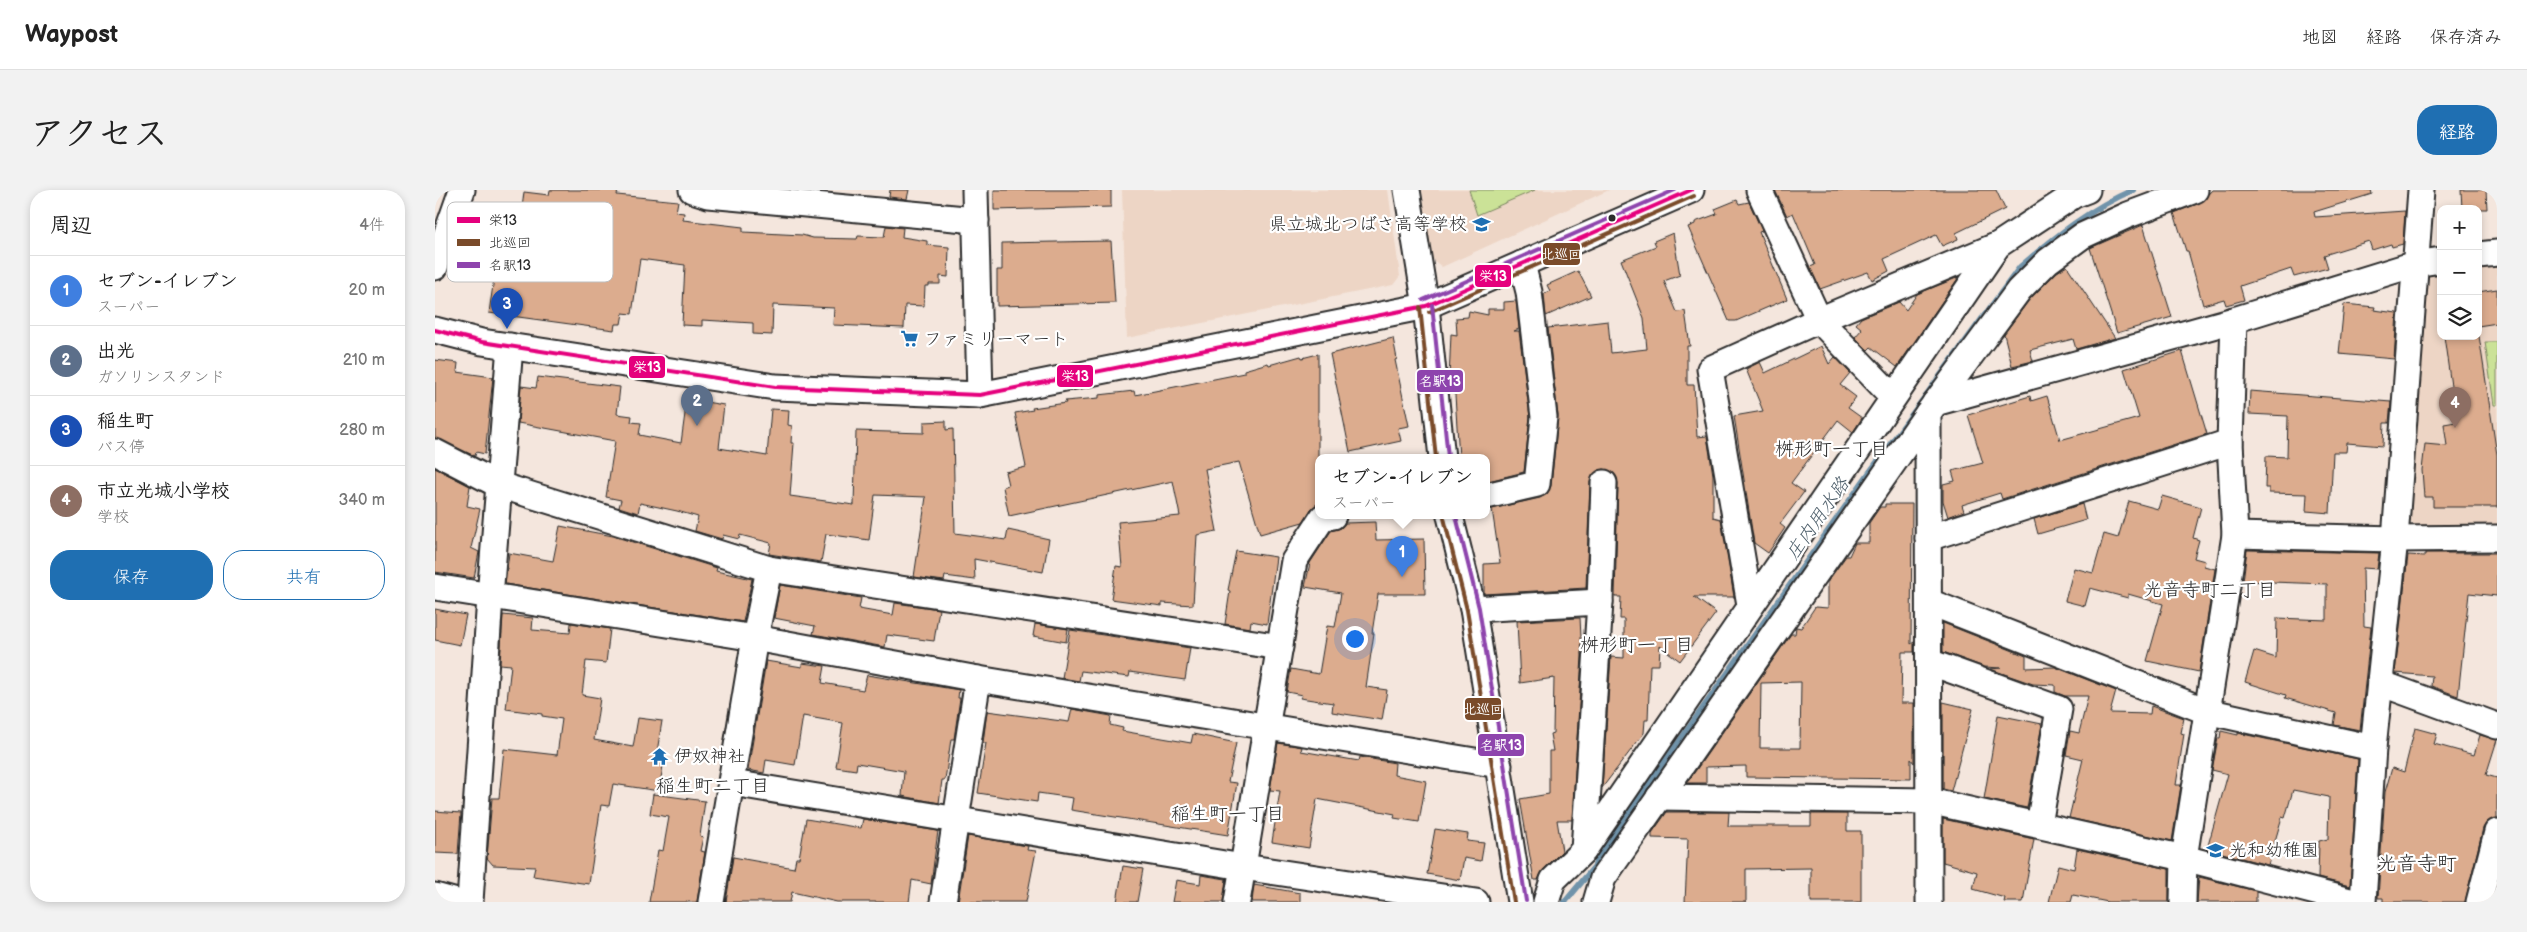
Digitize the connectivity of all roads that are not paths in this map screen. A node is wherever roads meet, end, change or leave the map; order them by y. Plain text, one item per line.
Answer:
1 (462, 190) edge
2 (692, 190) edge
3 (975, 190) edge
4 (1407, 190) edge
5 (1691, 190) edge
6 (1759, 190) edge
7 (2087, 190) edge
8 (2195, 190) edge
9 (2421, 190) edge
10 (458, 202) edge
11 (976, 220) junction
12 (447, 233) edge
13 (1998, 245) junction
14 (2497, 253) edge
15 (2482, 255) edge
16 (2437, 261) edge
17 (1522, 264) junction
18 (2415, 264) junction
19 (435, 267) edge
20 (1426, 306) junction
21 (1819, 320) junction
22 (2234, 320) junction
23 (435, 330) edge
24 (510, 346) junction
25 (980, 396) junction
26 (1893, 397) junction
27 (1932, 408) junction
28 (2230, 442) junction
29 (435, 452) edge
30 (1442, 454) edge
31 (1604, 483) dead end
32 (499, 485) junction
33 (1490, 495) edge
34 (1322, 519) edge
35 (1451, 519) edge
36 (2235, 535) junction
37 (1929, 538) junction
38 (2497, 538) edge
39 (2395, 539) junction
40 (769, 569) junction
41 (435, 587) edge
42 (490, 597) junction
43 (1600, 602) junction
44 (1929, 602) junction
45 (1750, 605) junction
46 (1473, 609) junction
47 (755, 638) junction
48 (1279, 647) junction
49 (1929, 662) junction
50 (978, 679) junction
51 (2380, 683) junction
52 (2206, 711) junction
53 (2497, 726) edge
54 (1266, 727) junction
55 (2373, 748) junction
56 (1499, 765) junction
57 (732, 783) junction
58 (1659, 797) junction
59 (1929, 801) junction
60 (956, 820) junction
61 (2039, 825) junction
62 (2497, 832) edge
63 (1584, 850) junction
64 (2184, 858) junction
65 (1243, 867) junction
66 (435, 896) edge
67 (457, 902) edge
68 (470, 902) edge
69 (711, 902) edge
70 (943, 902) edge
71 (1237, 902) edge
72 (1476, 902) edge
73 (1520, 902) edge
74 (1546, 902) edge
75 (1596, 902) edge
76 (1929, 902) edge
77 (2183, 902) edge
78 (2354, 902) edge
79 (2363, 902) edge
80 (2479, 902) edge

1 - 10 street
2 - 11 street
3 - 11 street
4 - 20 street
5 - 17 street
6 - 21 street
7 - 13 street
8 - 27 street
9 - 18 street
11 - 25 street
12 - 19 street
13 - 21 street
13 - 26 street
14 - 15 street
16 - 18 street
17 - 20 street
17 - 33 street
18 - 22 street
18 - 39 street
20 - 25 street
20 - 30 street
21 - 26 street
21 - 45 street
22 - 27 street
22 - 28 street
23 - 24 street
24 - 25 street
24 - 32 street
26 - 45 street
27 - 37 street
27 - 58 street
28 - 36 street
28 - 37 street
29 - 32 street
31 - 43 street
32 - 40 street
32 - 42 street
34 - 48 street
35 - 46 street
36 - 39 street
36 - 52 street
37 - 44 street
38 - 39 street
39 - 51 street
40 - 47 street
40 - 48 street
41 - 42 street
42 - 47 street
42 - 68 street
43 - 46 street
43 - 63 street
44 - 49 street
44 - 52 street
45 - 63 street
46 - 56 street
47 - 50 street
47 - 57 street
48 - 54 street
49 - 59 street
49 - 61 street
50 - 54 street
50 - 60 street
51 - 53 street
51 - 55 street
52 - 55 street
52 - 64 street
54 - 56 street
54 - 65 street
55 - 79 street
56 - 73 street
57 - 60 street
57 - 69 street
58 - 59 street
58 - 75 street
59 - 61 street
59 - 76 street
60 - 65 street
60 - 70 street
61 - 64 street
62 - 80 street
63 - 74 street
64 - 77 street
64 - 78 street
65 - 71 street
65 - 72 street
66 - 67 street

